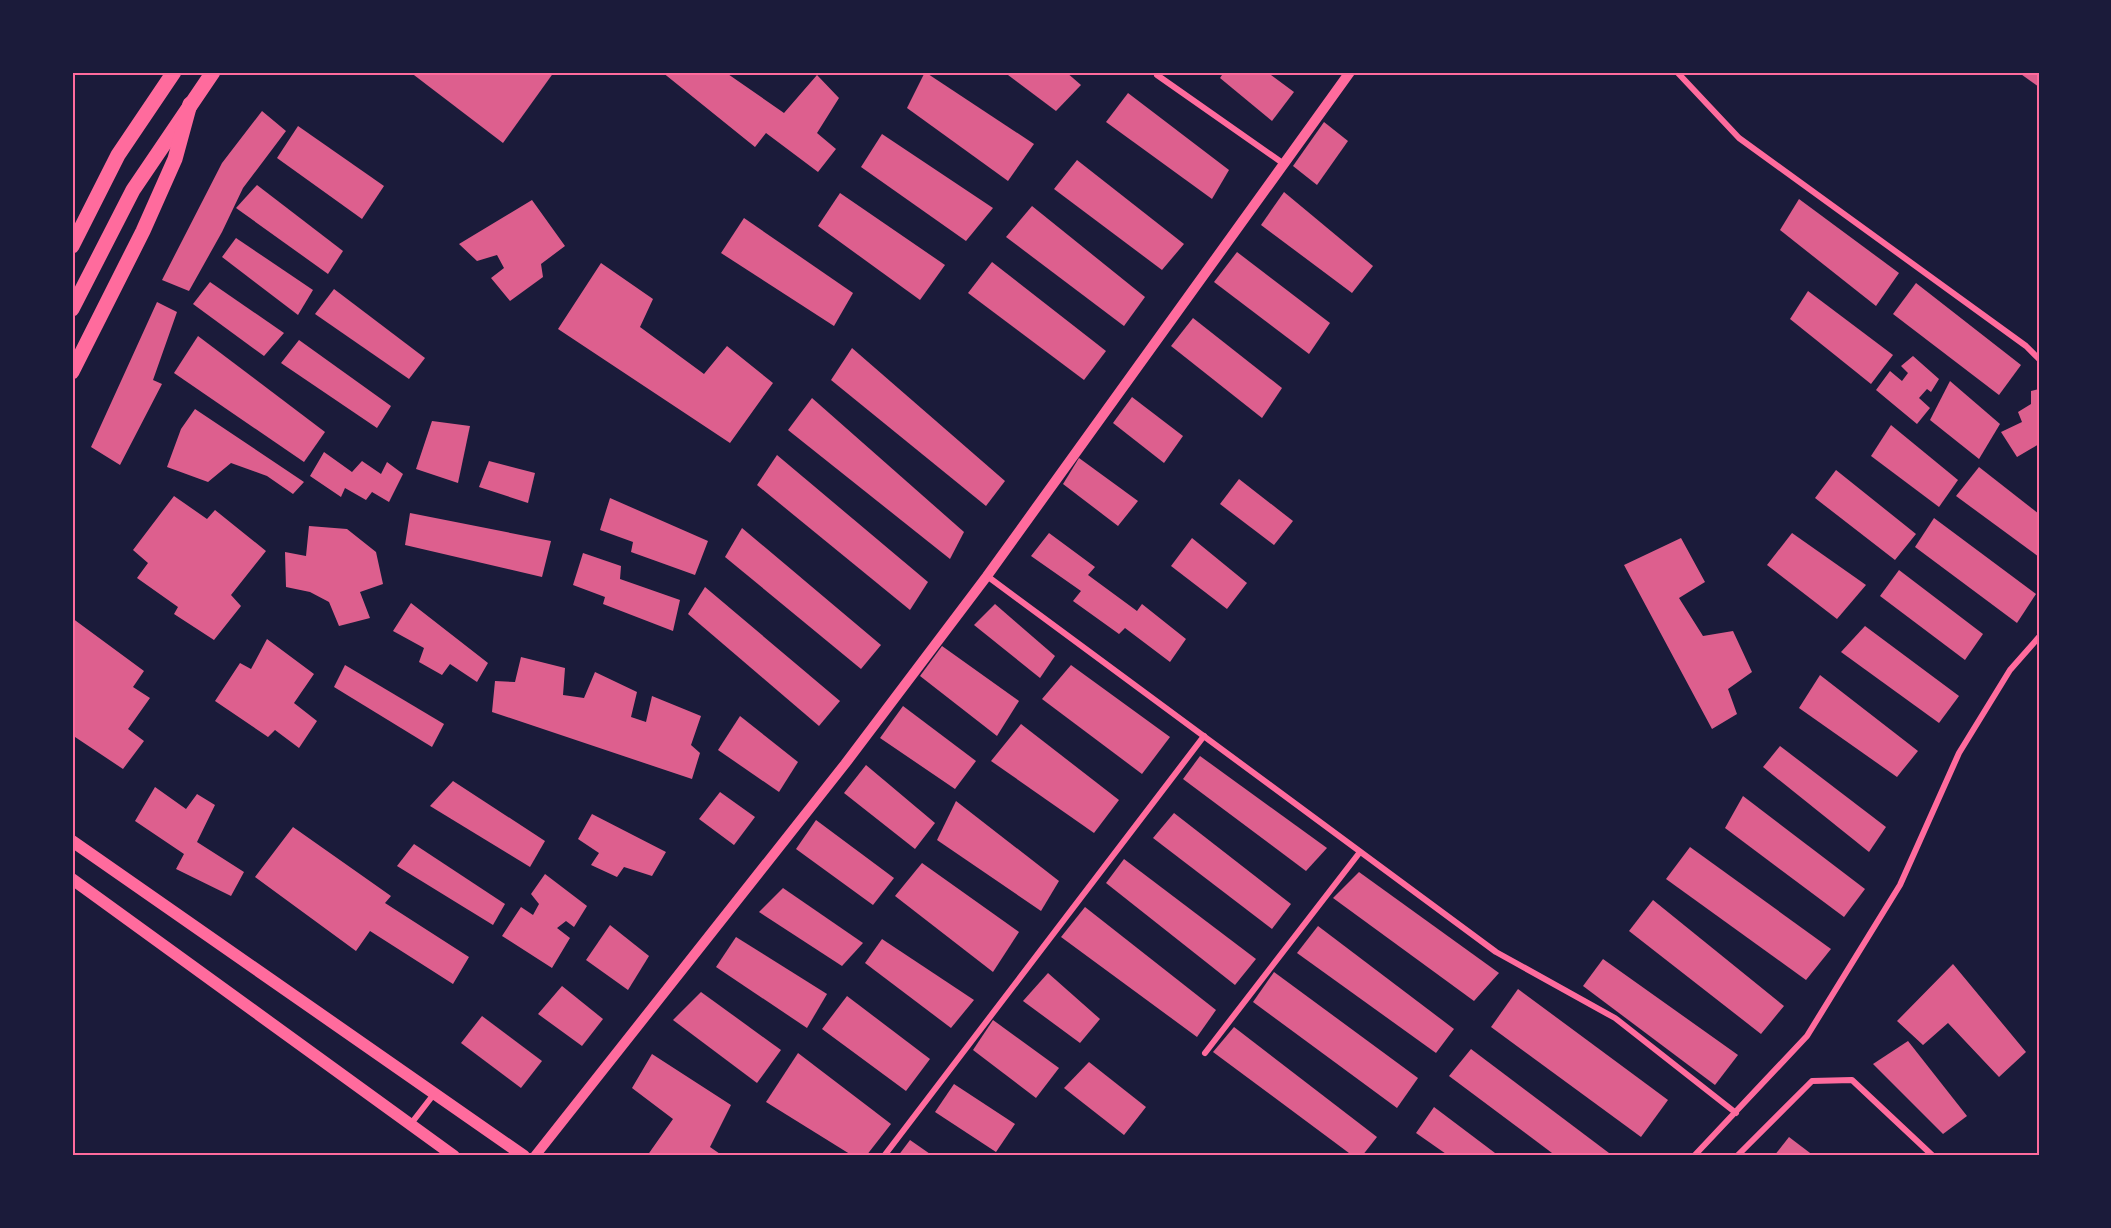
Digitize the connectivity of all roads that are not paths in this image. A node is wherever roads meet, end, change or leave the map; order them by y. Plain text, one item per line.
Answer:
1 (174, 72) edge
2 (213, 72) edge
3 (1159, 72) edge
4 (1350, 72) edge
5 (1677, 72) edge
6 (190, 104) junction
7 (1284, 164) junction
8 (72, 246) edge
9 (72, 309) edge
10 (2039, 358) edge
11 (72, 372) edge
12 (987, 576) junction
13 (2039, 637) edge
14 (1204, 736) junction
15 (72, 841) edge
16 (1360, 852) junction
17 (72, 879) edge
18 (1205, 1053) dead end
19 (434, 1094) junction
20 (1736, 1113) junction
21 (410, 1125) junction
22 (454, 1156) edge
23 (524, 1156) edge
24 (535, 1156) edge
25 (884, 1156) edge
26 (1694, 1156) edge
27 (1737, 1156) edge
28 (1933, 1156) edge

1 - 8 main road
2 - 6 main road
3 - 7 street
4 - 7 street
5 - 10 street
6 - 9 main road
6 - 11 main road
7 - 12 street
12 - 14 street
12 - 24 street
13 - 20 street
14 - 16 street
14 - 25 street
15 - 19 main road
16 - 18 street
16 - 20 street
17 - 21 main road
19 - 21 street
19 - 23 main road
20 - 26 street
21 - 22 main road
27 - 28 street

